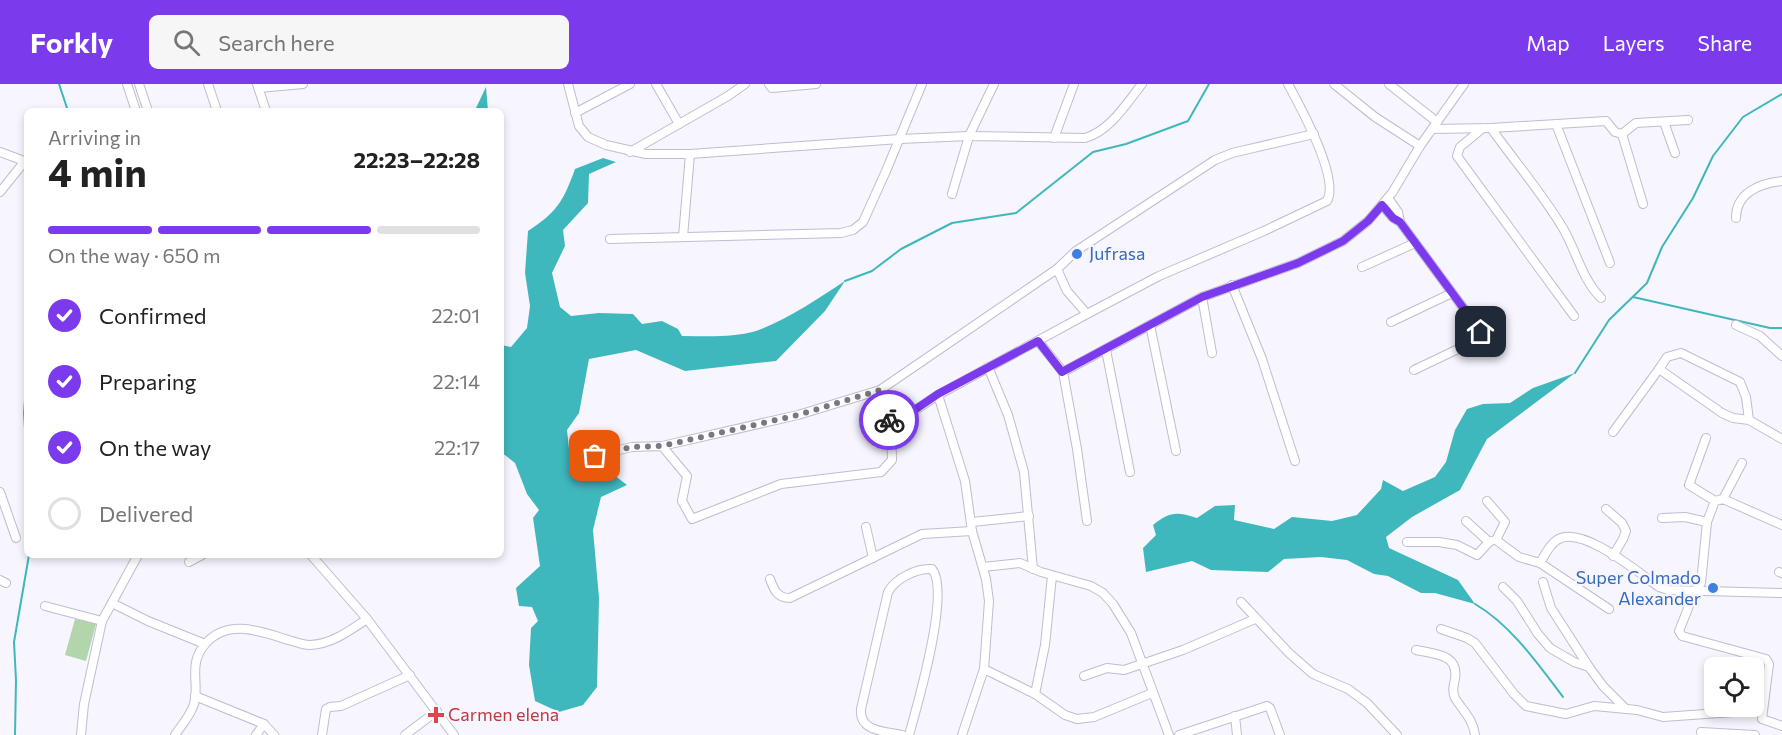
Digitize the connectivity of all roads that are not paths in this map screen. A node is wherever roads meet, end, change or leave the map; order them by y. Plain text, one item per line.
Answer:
1 (127, 84) edge
2 (139, 84) edge
3 (208, 84) edge
4 (303, 84) edge
5 (567, 84) edge
6 (630, 84) edge
7 (656, 84) edge
8 (745, 84) edge
9 (770, 84) edge
10 (816, 84) edge
11 (922, 84) edge
12 (994, 84) edge
13 (1074, 84) edge
14 (1142, 84) edge
15 (1288, 84) edge
16 (1334, 84) edge
17 (1389, 84) edge
18 (1464, 84) edge
19 (258, 86) edge
20 (135, 108) edge
21 (147, 108) edge
22 (216, 108) edge
23 (265, 108) edge
24 (575, 113) junction
25 (1688, 120) dead end
26 (1664, 122) junction
27 (679, 124) junction
28 (1556, 124) junction
29 (1435, 126) junction
30 (1487, 128) junction
31 (1314, 134) junction
32 (1622, 134) junction
33 (969, 136) junction
34 (1054, 138) junction
35 (900, 139) junction
36 (1420, 146) junction
37 (0, 152) edge
38 (630, 152) junction
39 (1675, 153) dead end
40 (690, 154) junction
41 (24, 161) edge
42 (24, 164) edge
43 (1782, 181) edge
44 (0, 192) edge
45 (952, 194) dead end
46 (1389, 198) junction
47 (1643, 204) dead end
48 (1382, 205) junction
49 (1736, 218) dead end
50 (1400, 222) junction
51 (683, 237) junction
52 (610, 239) dead end
53 (1415, 243) junction
54 (1610, 262) dead end
55 (1362, 267) dead end
56 (1057, 269) junction
57 (1232, 285) junction
58 (1452, 293) junction
59 (1202, 297) junction
60 (1601, 298) dead end
61 (1087, 314) junction
62 (1574, 316) dead end
63 (1391, 322) dead end
64 (1150, 325) junction
65 (1736, 325) dead end
66 (1038, 341) junction
67 (1771, 346) junction
68 (1782, 346) edge
69 (1106, 350) junction
70 (1212, 353) dead end
71 (1782, 356) edge
72 (988, 368) junction
73 (1659, 369) junction
74 (1414, 370) dead end
75 (1062, 372) junction
76 (880, 390) junction
77 (938, 394) junction
78 (1749, 420) junction
79 (891, 426) junction
80 (1613, 432) dead end
81 (1706, 438) dead end
82 (1782, 439) edge
83 (662, 446) junction
84 (1176, 451) dead end
85 (576, 460) dead end
86 (1295, 461) dead end
87 (1742, 464) dead end
88 (1130, 472) dead end
89 (0, 492) edge
90 (1719, 500) junction
91 (1487, 501) dead end
92 (1606, 509) dead end
93 (2, 512) edge
94 (1029, 516) junction
95 (1662, 518) dead end
96 (1086, 521) dead end
97 (1466, 521) dead end
98 (972, 522) junction
99 (1707, 522) junction
100 (1782, 525) edge
101 (866, 527) dead end
102 (972, 531) junction
103 (16, 538) dead end
104 (1492, 541) junction
105 (1407, 542) dead end
106 (1613, 556) junction
107 (136, 558) edge
108 (196, 558) edge
109 (314, 558) edge
110 (873, 558) junction
111 (189, 562) dead end
112 (1540, 563) junction
113 (983, 567) junction
114 (1033, 569) junction
115 (1052, 576) junction
116 (770, 579) dead end
117 (1543, 582) dead end
118 (1503, 587) dead end
119 (1695, 591) junction
120 (1782, 593) edge
121 (1241, 602) dead end
122 (112, 603) junction
123 (45, 606) dead end
124 (1609, 609) dead end
125 (367, 619) junction
126 (1255, 619) junction
127 (102, 621) junction
128 (1441, 629) dead end
129 (205, 644) junction
130 (1416, 651) dead end
131 (1759, 657) edge
132 (1764, 658) edge
133 (1141, 663) junction
134 (1588, 667) junction
135 (984, 669) junction
136 (410, 675) junction
137 (1084, 676) dead end
138 (1152, 693) junction
139 (1035, 694) junction
140 (195, 696) junction
141 (1764, 697) edge
142 (1626, 709) junction
143 (437, 711) junction
144 (1704, 714) edge
145 (1235, 716) junction
146 (1762, 717) edge
147 (264, 724) junction
148 (1782, 726) edge
149 (1701, 732) dead end
150 (1181, 734) edge
151 (81, 735) edge
152 (175, 735) edge
153 (256, 735) edge
154 (274, 735) edge
155 (322, 735) edge
156 (405, 735) edge
157 (454, 735) edge
158 (902, 735) edge
159 (909, 735) edge
160 (962, 735) edge
161 (1169, 735) edge
162 (1237, 735) edge
163 (1280, 735) edge
164 (1397, 735) edge
165 (1475, 735) edge
166 (1755, 735) edge

1 - 20 street
2 - 21 street
3 - 22 street
4 - 19 street
5 - 24 street
6 - 24 street
7 - 27 street
8 - 27 street
9 - 10 street
11 - 35 street
12 - 33 street
13 - 34 street
14 - 34 street
15 - 31 street
16 - 36 street
17 - 29 street
18 - 29 street
19 - 23 street
24 - 38 street
25 - 26 street
26 - 32 street
26 - 39 street
27 - 38 street
28 - 30 street
28 - 32 street
28 - 54 street
29 - 30 street
29 - 36 street
30 - 60 street
30 - 62 street
31 - 56 street
31 - 61 street
32 - 47 street
33 - 34 street
33 - 35 street
33 - 45 street
35 - 40 street
35 - 51 street
36 - 46 street
37 - 41 street
38 - 40 street
40 - 51 street
42 - 44 street
43 - 49 street
46 - 48 street
46 - 50 street
48 - 50 street
48 - 57 street
50 - 53 street
51 - 52 street
53 - 55 street
53 - 58 street
56 - 61 street
56 - 76 street
57 - 59 street
57 - 86 street
58 - 63 street
58 - 74 street
59 - 64 street
59 - 70 street
61 - 66 street
64 - 69 street
64 - 84 street
65 - 67 street
66 - 72 street
66 - 75 street
67 - 68 street
67 - 71 street
69 - 75 street
69 - 88 street
72 - 77 street
72 - 94 street
73 - 78 street
73 - 78 street
73 - 80 street
75 - 96 street
76 - 79 street
76 - 83 street
77 - 79 street
77 - 98 street
78 - 82 street
79 - 83 street
81 - 90 street
83 - 85 street
87 - 90 street
89 - 93 street
90 - 99 street
90 - 100 street
91 - 104 street
92 - 106 street
93 - 103 street
94 - 98 street
94 - 114 street
95 - 99 street
97 - 104 street
98 - 102 street
99 - 119 street
101 - 110 street
102 - 110 street
102 - 113 street
104 - 105 street
104 - 112 street
106 - 112 street
106 - 119 street
107 - 122 street
108 - 111 street
109 - 125 street
110 - 116 street
112 - 124 street
113 - 114 street
113 - 135 street
114 - 115 street
115 - 133 street
115 - 139 street
117 - 134 street
118 - 134 street
119 - 120 street
119 - 131 street
121 - 126 street
122 - 127 street
122 - 129 street
123 - 127 street
125 - 129 street
125 - 136 street
126 - 133 street
126 - 164 street
127 - 151 street
128 - 142 street
129 - 140 street
130 - 165 street
132 - 141 street
133 - 137 street
133 - 138 street
134 - 142 street
135 - 139 street
135 - 160 street
136 - 143 street
136 - 155 street
138 - 139 street
138 - 161 street
140 - 147 street
140 - 152 street
142 - 144 street
143 - 156 street
143 - 157 street
145 - 150 street
145 - 162 street
145 - 163 street
146 - 148 street
147 - 153 street
147 - 154 street
149 - 166 street
158 - 159 street

